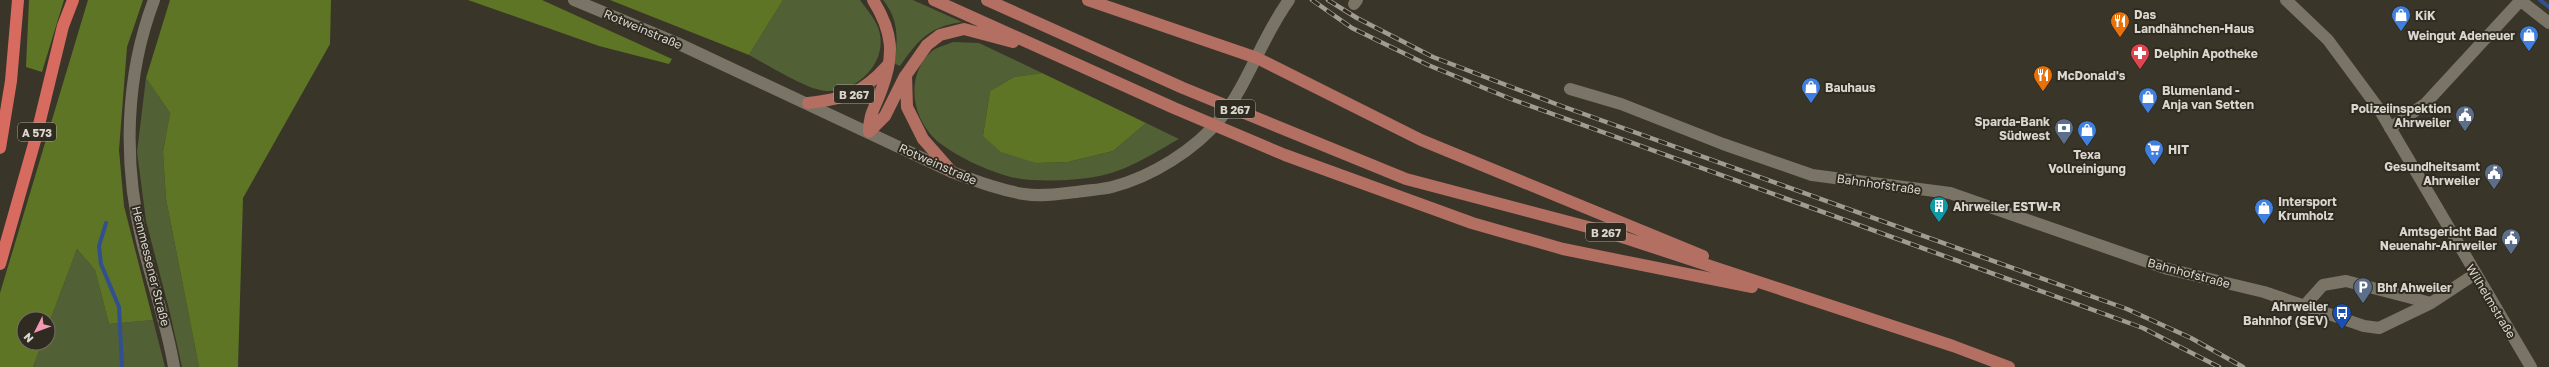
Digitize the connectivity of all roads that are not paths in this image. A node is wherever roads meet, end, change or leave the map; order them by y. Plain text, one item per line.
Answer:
1 (18, 0) edge
2 (73, 0) edge
3 (154, 0) edge
4 (574, 0) edge
5 (873, 0) edge
6 (934, 0) edge
7 (987, 0) edge
8 (1088, 0) edge
9 (1289, 0) edge
10 (2286, 0) edge
11 (2521, 0) edge
12 (2549, 23) edge
13 (1053, 53) junction
14 (1257, 58) junction
15 (889, 64) junction
16 (906, 75) junction
17 (1570, 89) dead end
18 (808, 103) junction
19 (2390, 128) junction
20 (869, 132) junction
21 (0, 148) edge
22 (952, 172) junction
23 (0, 264) edge
24 (2475, 274) junction
25 (1802, 297) junction
26 (2431, 303) junction
27 (2305, 305) junction
28 (174, 367) edge
29 (2009, 367) edge
30 (2531, 367) edge

1 - 21 highway, A 573
2 - 23 highway, A 573
3 - 28 main road, Hemmessener Straße
4 - 18 main road, Rotweinstraße
5 - 15 main road, B 267
6 - 13 main road, B 267
7 - 25 main road, B 267
8 - 14 main road
9 - 14 main road, Rotweinstraße
10 - 19 main road, Wilhelmstraße
11 - 12 main road
11 - 19 main road
13 - 16 main road, B 267
13 - 25 main road, B 267
14 - 22 main road, Rotweinstraße
14 - 25 main road, B 267
15 - 18 main road, B 267
15 - 20 main road, B 267
16 - 20 main road
16 - 22 main road
17 - 27 main road, Bahnhofstraße
18 - 20 main road, Rotweinstraße
19 - 24 main road, Wilhelmstraße
20 - 22 main road, Rotweinstraße
24 - 26 main road, Bahnhofstraße
24 - 30 main road, Wilhelmstraße
25 - 29 main road, B 267
26 - 27 main road, Bahnhofstraße
26 - 27 main road

